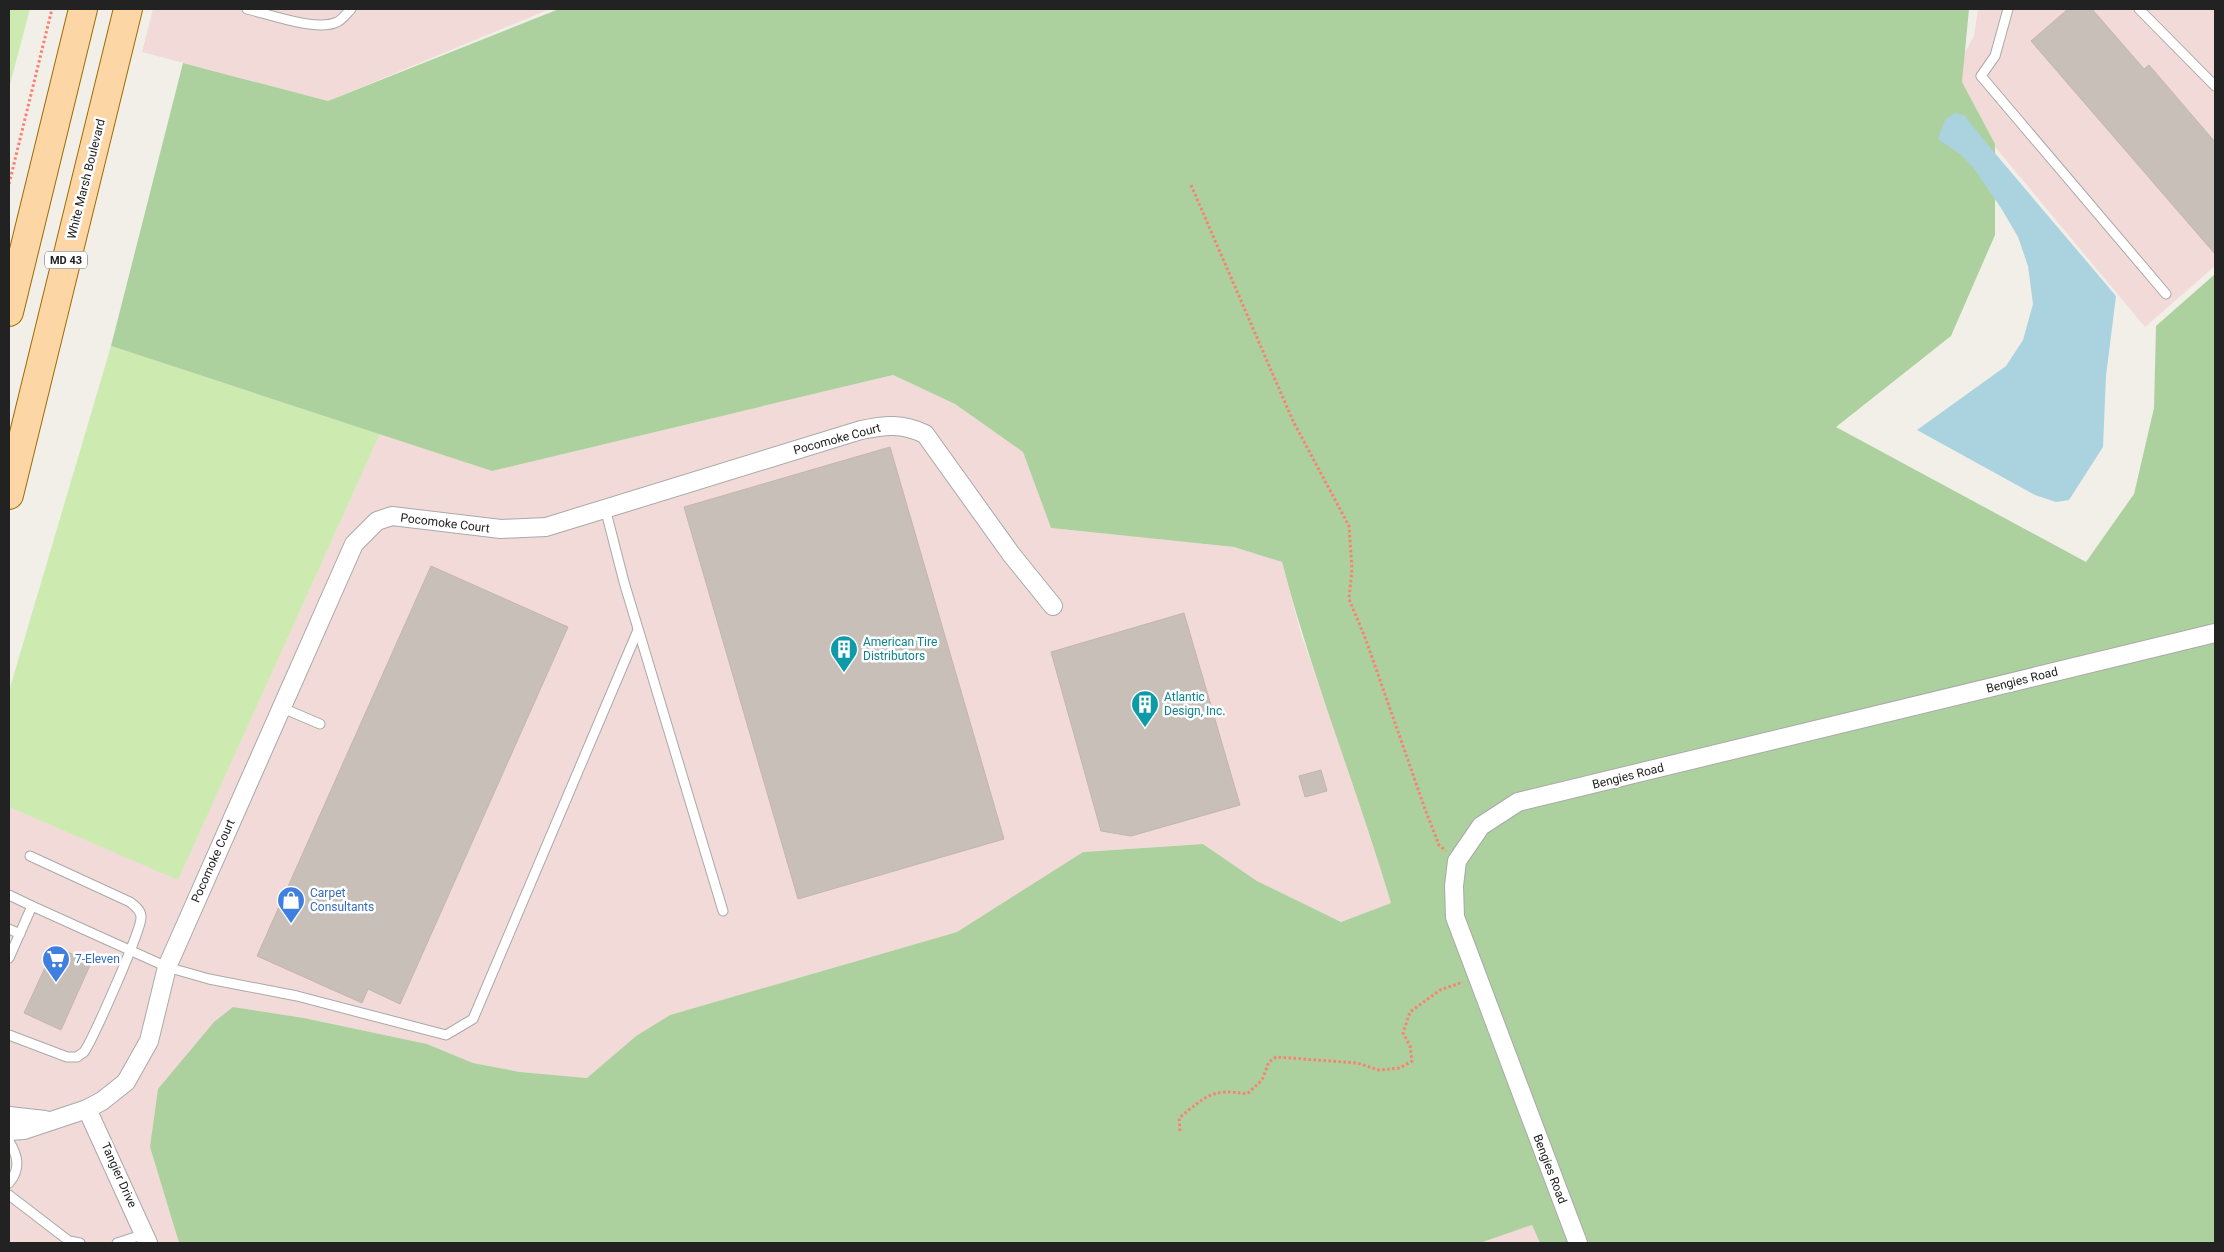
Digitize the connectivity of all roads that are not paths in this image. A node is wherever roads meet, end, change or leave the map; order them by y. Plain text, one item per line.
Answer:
1 (83, 9) edge
2 (247, 9) edge
3 (351, 9) edge
4 (2008, 9) edge
5 (2139, 9) edge
6 (125, 14) edge
7 (2215, 86) edge
8 (2166, 294) dead end
9 (9, 312) edge
10 (9, 495) edge
11 (605, 508) junction
12 (1053, 606) dead end
13 (638, 630) junction
14 (2215, 633) edge
15 (280, 707) junction
16 (320, 724) dead end
17 (30, 856) dead end
18 (9, 895) edge
19 (32, 906) junction
20 (723, 910) dead end
21 (9, 929) edge
22 (20, 934) junction
23 (130, 951) junction
24 (9, 958) edge
25 (167, 967) junction
26 (9, 1035) edge
27 (87, 1109) junction
28 (9, 1116) edge
29 (53, 1121) junction
30 (9, 1131) edge
31 (9, 1141) edge
32 (9, 1183) edge
33 (9, 1195) edge
34 (147, 1238) edge
35 (80, 1243) edge
36 (117, 1243) edge
37 (1578, 1243) edge

1 - 9 main road
2 - 3 lane
4 - 8 lane
5 - 7 lane
6 - 10 main road, White Marsh Boulevard / MD 43
11 - 12 street, Pocomoke Court
11 - 13 lane
11 - 15 street, Pocomoke Court
13 - 20 lane
13 - 25 lane
14 - 37 street, Bengies Road
15 - 16 lane
15 - 25 street, Pocomoke Court
17 - 23 lane
18 - 19 lane
19 - 22 lane
19 - 23 lane
21 - 22 lane
22 - 24 lane
23 - 25 lane
23 - 26 lane
25 - 27 street, Pocomoke Court
27 - 29 street, Pocomoke Court
27 - 34 street, Tangier Drive
28 - 29 street, Pocomoke Court
29 - 30 street, Pocomoke Court
31 - 32 lane
33 - 35 lane
34 - 36 lane

